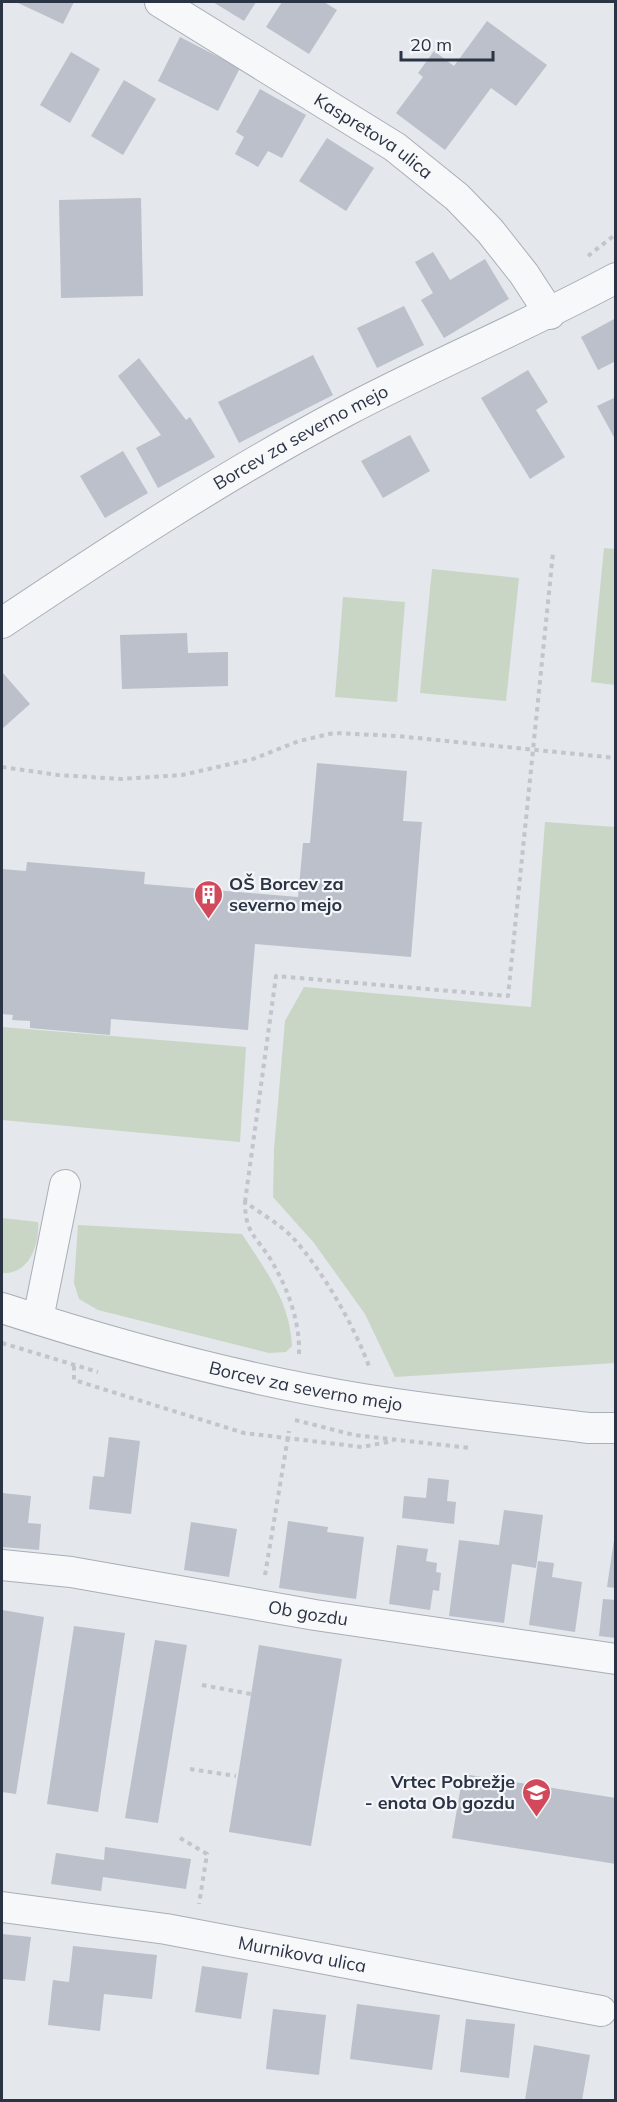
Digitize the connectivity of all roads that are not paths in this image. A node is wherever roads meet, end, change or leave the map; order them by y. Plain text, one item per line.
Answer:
1 (160, 2) edge
2 (615, 278) edge
3 (550, 314) junction
4 (2, 623) edge
5 (65, 1185) dead end
6 (2, 1308) edge
7 (38, 1318) junction
8 (615, 1428) edge
9 (2, 1565) edge
10 (615, 1659) edge
11 (2, 1907) edge
12 (601, 2011) dead end

1 - 3 street, Kaspretova ulica
2 - 3 street, Borcev za severno mejo
3 - 4 street, Borcev za severno mejo
5 - 7 street
6 - 7 street, Borcev za severno mejo
7 - 8 street, Borcev za severno mejo
9 - 10 street, Ob gozdu
11 - 12 street, Murnikova ulica

